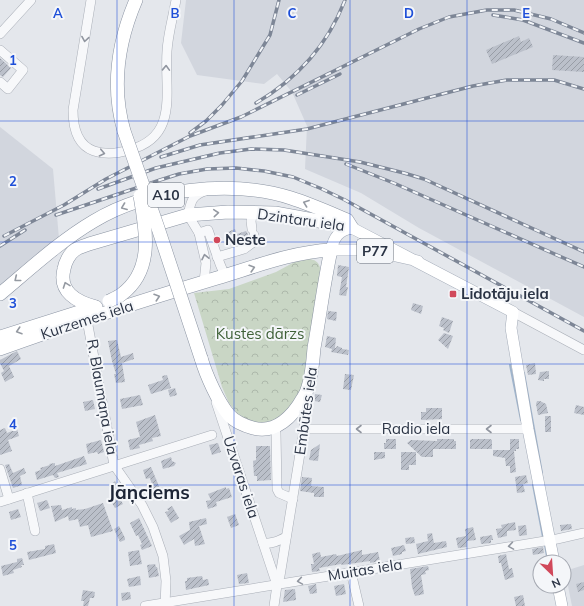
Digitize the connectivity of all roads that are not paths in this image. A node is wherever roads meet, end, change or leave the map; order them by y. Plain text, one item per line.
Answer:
1 (31, 0) edge
2 (91, 0) edge
3 (136, 0) edge
4 (176, 0) edge
5 (0, 34) edge
6 (0, 50) edge
7 (0, 82) edge
8 (135, 165) junction
9 (212, 189) junction
10 (253, 212) junction
11 (188, 215) junction
12 (352, 228) junction
13 (199, 233) junction
14 (331, 250) junction
15 (217, 257) junction
16 (418, 261) junction
17 (225, 276) junction
18 (204, 282) junction
19 (0, 294) edge
20 (96, 306) junction
21 (513, 312) junction
22 (87, 320) junction
23 (0, 337) edge
24 (0, 349) edge
25 (584, 350) edge
26 (203, 364) junction
27 (308, 388) junction
28 (304, 429) junction
29 (528, 429) junction
30 (276, 433) dead end
31 (212, 435) dead end
32 (114, 465) junction
33 (0, 469) edge
34 (27, 493) junction
35 (293, 499) junction
36 (4, 500) edge
37 (36, 531) dead end
38 (584, 533) edge
39 (286, 537) junction
40 (550, 540) junction
41 (263, 543) junction
42 (553, 554) edge
43 (351, 572) junction
44 (277, 585) junction
45 (560, 594) edge
46 (165, 604) edge
47 (145, 606) edge
48 (274, 606) edge
49 (359, 606) edge
50 (562, 606) edge

1 - 5 street
2 -> 4 street
3 - 8 highway, A10, bridge
6 - 7 street
8 - 20 highway, A10, bridge
8 - 26 highway, A10, bridge
9 - 11 street
12 -> 9 highway, A10
9 -> 19 highway, A10
11 -> 10 highway, Dzintaru iela / A10
10 - 12 highway, Dzintaru iela / A10
10 - 15 street
11 - 13 street
20 -> 11 highway, Dzintaru iela / A10
12 - 14 main road, Embūtes iela / P77
12 - 16 main road, Dzintaru iela / P77
13 - 15 street
18 -> 13 street
14 - 16 main road, P77
17 -> 14 highway, Kurzemes iela
14 - 27 highway, Embūtes iela / A10
15 - 17 street
16 - 21 main road, Dzintaru iela / P77
17 - 18 highway, Kurzemes iela
22 -> 18 highway, Kurzemes iela
20 -> 23 highway, A10
21 - 25 street, Dzintaru iela / P77
21 - 29 main road
22 - 24 highway, Kurzemes iela
22 - 32 street, R. Blaumaņa iela
26 - 27 highway, A10
26 - 41 street, Uzvaras iela
27 - 28 street, Embūtes iela
29 -> 28 street, Radio iela
28 - 35 street, Embūtes iela
29 - 40 main road
30 - 35 street
31 - 32 street
32 - 34 street
32 - 46 street, R. Blaumaņa iela
33 - 36 street
34 - 36 street
34 - 37 street
35 - 39 street, Embūtes iela
38 - 40 street, Muitas iela
39 - 41 street
39 - 44 street, Embūtes iela
40 - 42 main road
40 -> 43 street, Muitas iela
41 - 44 street, Uzvaras iela
43 -> 44 street, Muitas iela
43 - 49 street
44 - 46 street, Muitas iela
44 - 48 street, Embūtes iela
45 - 50 main road
46 - 47 street, Muitas iela

